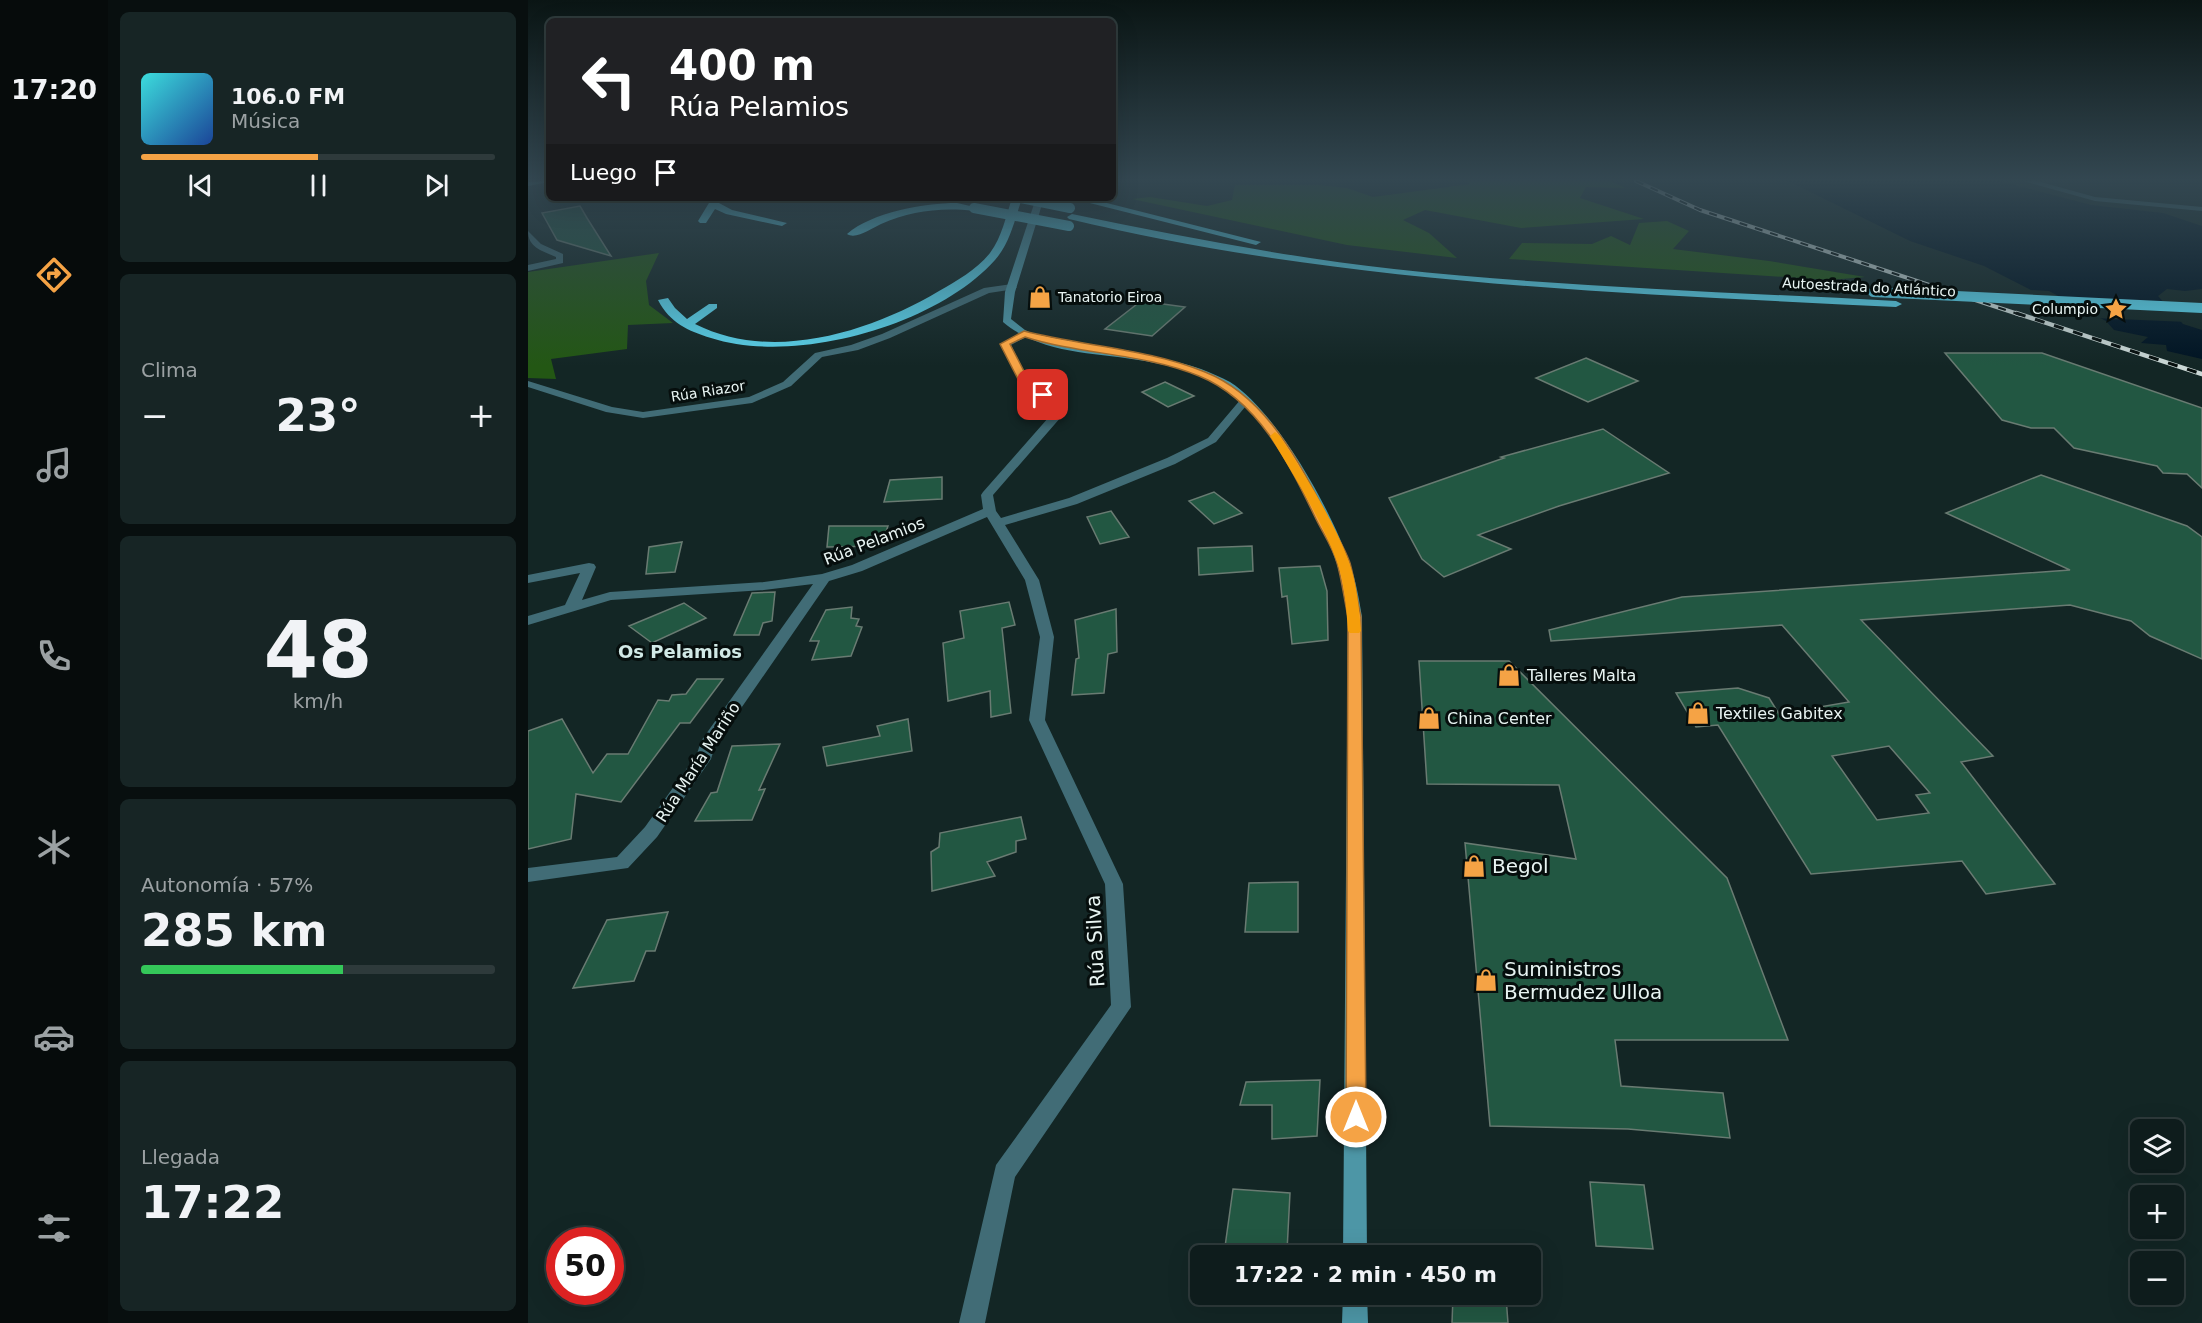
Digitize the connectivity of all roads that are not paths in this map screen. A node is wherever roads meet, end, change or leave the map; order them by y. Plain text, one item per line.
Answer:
1 (535, 243) edge
2 (988, 243) edge
3 (1000, 243) edge
4 (1026, 243) edge
5 (1221, 243) edge
6 (1248, 243) edge
7 (528, 268) edge
8 (1012, 287) junction
9 (664, 300) dead end
10 (2202, 308) edge
11 (2202, 318) edge
12 (686, 325) junction
13 (1024, 334) junction
14 (528, 384) edge
15 (1245, 401) junction
16 (993, 517) junction
17 (824, 578) junction
18 (528, 579) edge
19 (572, 606) junction
20 (528, 621) edge
21 (528, 875) edge
22 (1355, 1245) edge
23 (1355, 1305) edge
24 (972, 1323) edge
25 (1355, 1323) edge

1 - 7 street
2 - 12 highway
3 - 12 highway
4 - 8 main road
5 - 11 highway, Autoestrada do Atlántico
6 - 10 highway, Autoestrada do Atlántico, bridge
8 - 13 main road
8 - 14 street, Rúa Riazor
9 - 12 highway
13 - 15 main road
13 - 16 street
15 - 16 street, Rúa Pelamios
15 - 22 main road
16 - 17 street, Rúa Pelamios
16 - 24 street, Rúa Silva
17 - 19 street, Rúa Pelamios
17 - 21 street, Rúa María Mariño
18 - 19 street
19 - 20 street, Rúa Pelamios
23 - 25 main road

